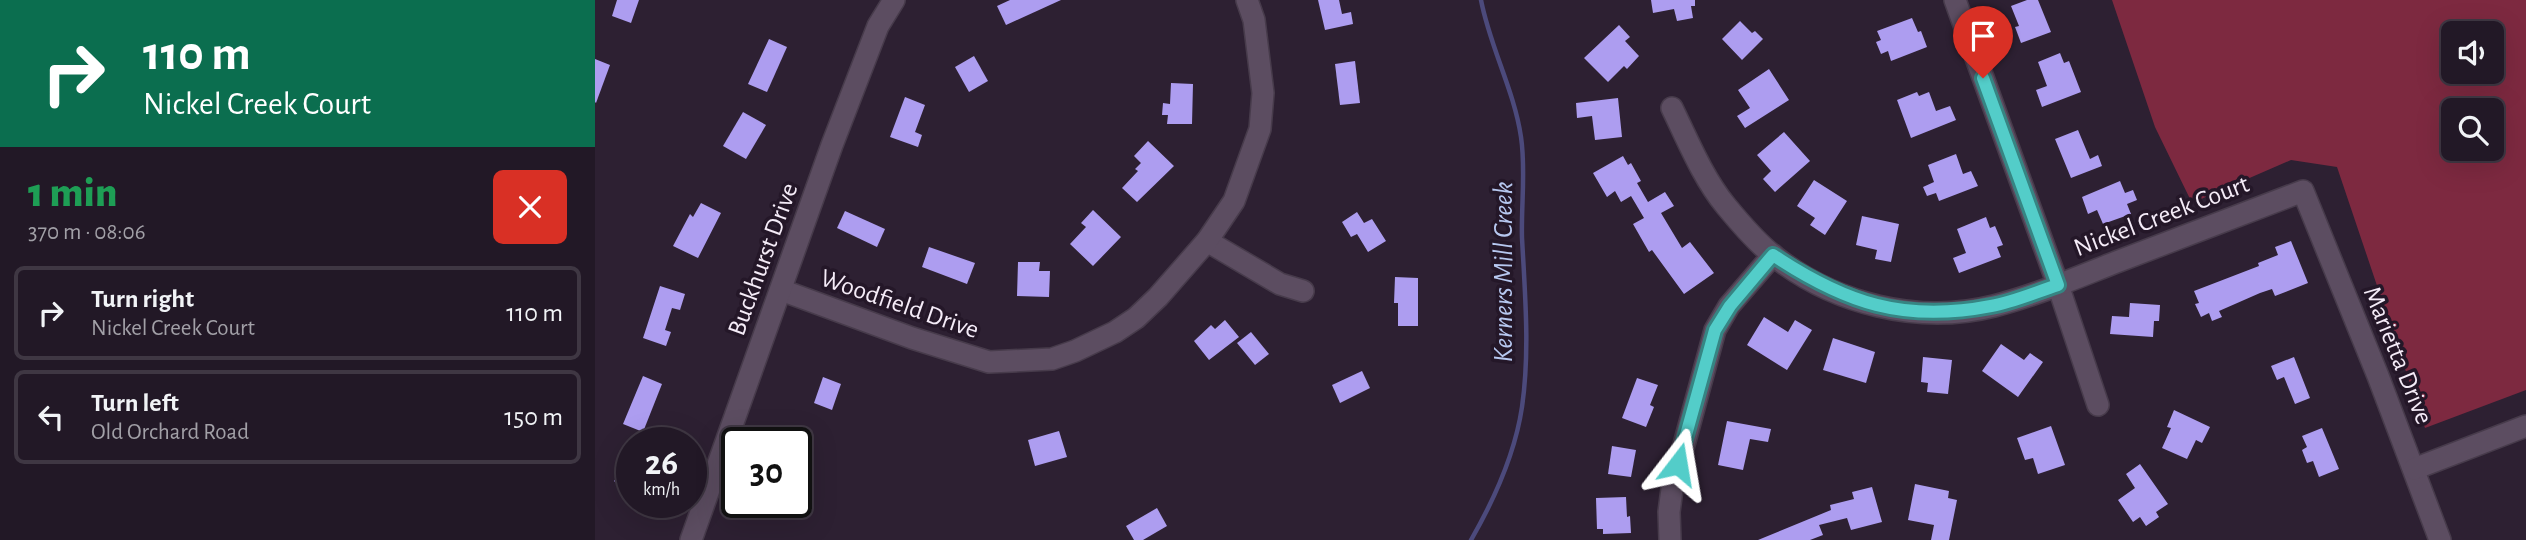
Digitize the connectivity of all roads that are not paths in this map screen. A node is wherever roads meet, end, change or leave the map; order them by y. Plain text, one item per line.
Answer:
1 (894, 0) edge
2 (1247, 0) edge
3 (1955, 0) edge
4 (1672, 108) dead end
5 (2303, 191) joint
6 (1207, 241) junction
7 (1773, 255) junction
8 (2058, 285) junction
9 (781, 290) junction
10 (1303, 291) dead end
11 (2098, 405) dead end
12 (2526, 426) edge
13 (2414, 469) junction
14 (691, 540) edge
15 (1670, 540) edge
16 (2440, 540) edge

1 - 9 street, Buckhurst Drive
2 - 6 street, Woodfield Drive
3 - 8 street
4 - 7 street, Nickel Creek Court
5 - 8 street, Nickel Creek Court
5 - 13 street, Marietta Drive
6 - 9 street, Woodfield Drive
6 - 10 street
7 - 8 street, Nickel Creek Court
7 - 15 street
8 - 11 street
9 - 14 street, Buckhurst Drive
12 - 13 street
13 - 16 street, Marietta Drive

